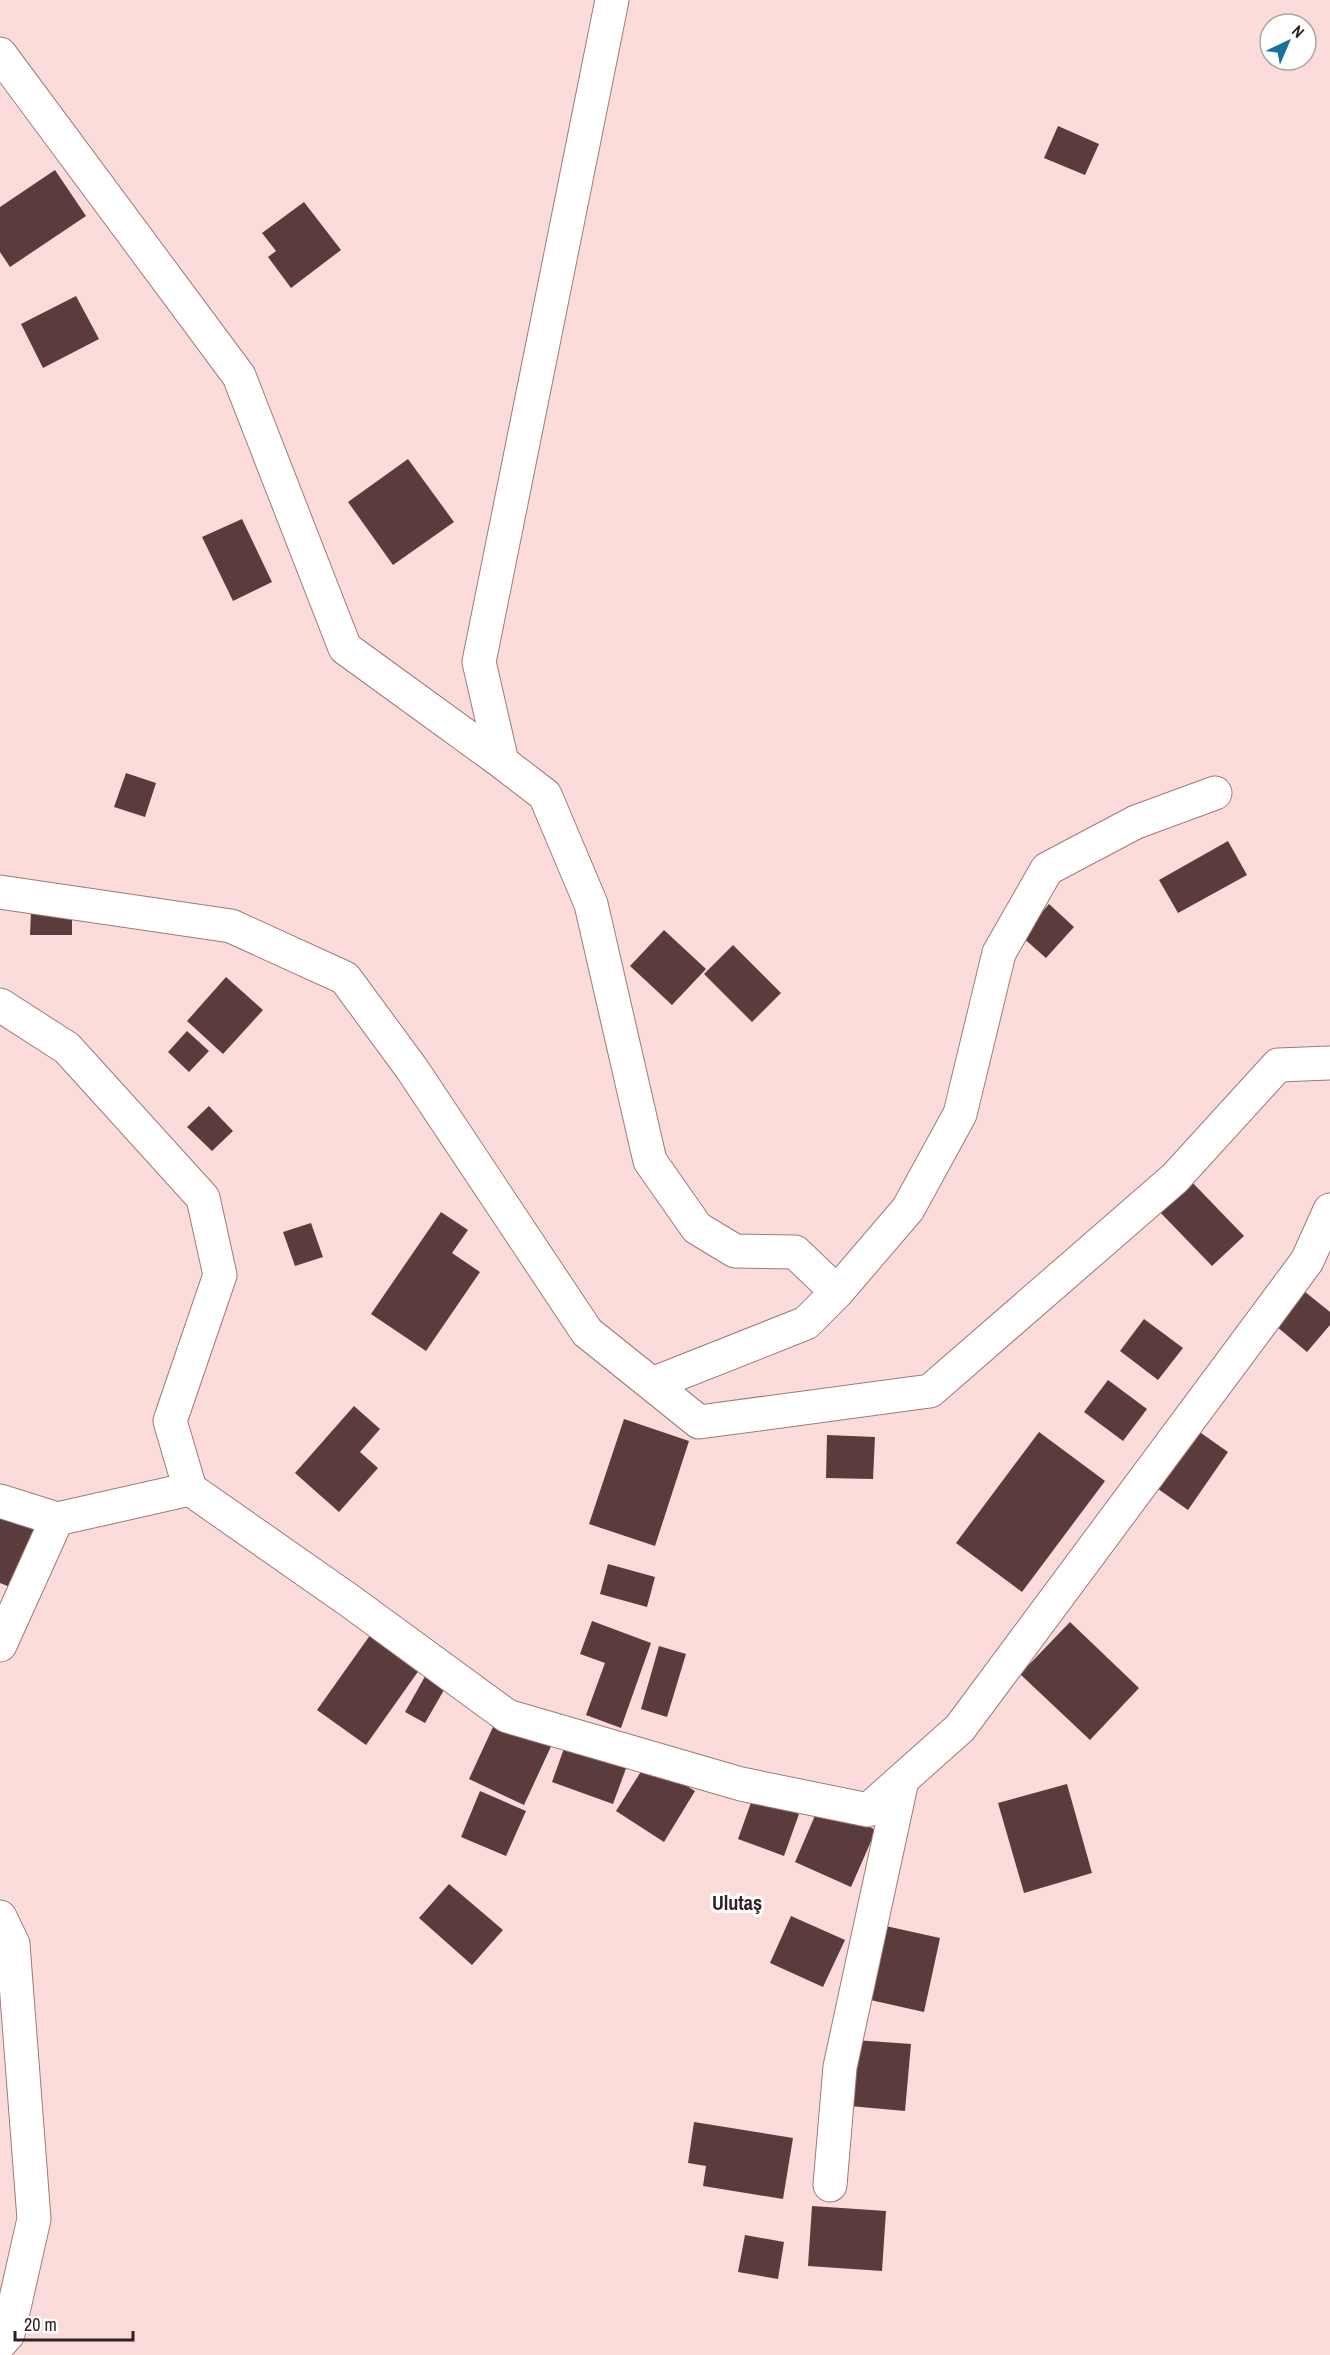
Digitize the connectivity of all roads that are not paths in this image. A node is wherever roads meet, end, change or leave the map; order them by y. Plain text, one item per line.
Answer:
1 (612, 0) edge
2 (0, 54) edge
3 (502, 762) junction
4 (1215, 793) dead end
5 (0, 891) edge
6 (0, 1005) edge
7 (1330, 1063) edge
8 (1330, 1210) edge
9 (837, 1292) junction
10 (652, 1384) junction
11 (190, 1489) junction
12 (0, 1502) edge
13 (57, 1519) junction
14 (0, 1645) edge
15 (902, 1780) junction
16 (0, 1917) edge
17 (830, 2185) dead end
18 (0, 2343) edge

1 - 3 street
2 - 3 street
3 - 9 street
4 - 9 street
5 - 10 street
6 - 11 street
7 - 10 street
8 - 15 street
9 - 10 street
11 - 13 street
11 - 15 street
12 - 13 street
13 - 14 street
15 - 17 street
16 - 18 street

